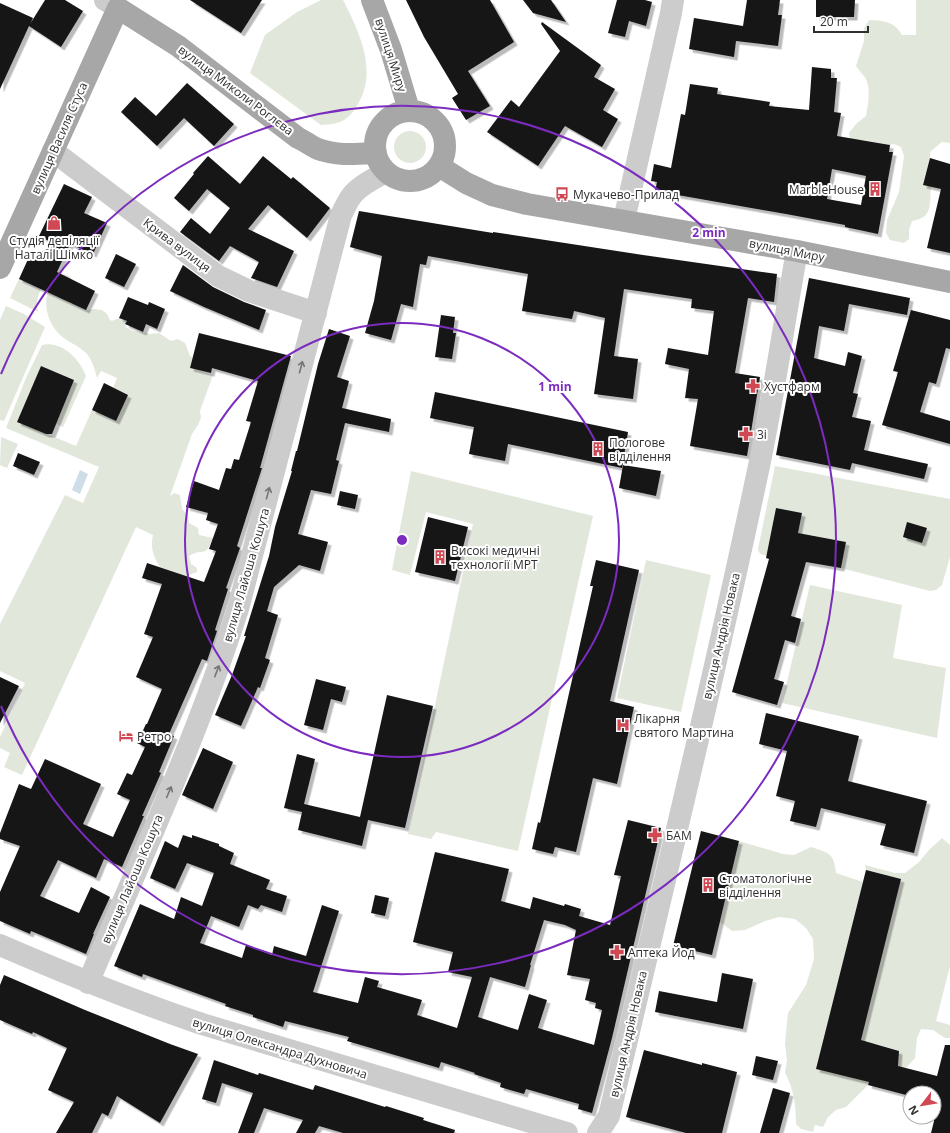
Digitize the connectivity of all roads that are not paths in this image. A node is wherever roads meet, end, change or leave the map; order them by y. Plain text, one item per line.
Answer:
1 (372, 0) edge
2 (673, 0) edge
3 (112, 4) edge
4 (409, 110) junction
5 (53, 151) junction
6 (381, 162) junction
7 (439, 166) junction
8 (624, 220) junction
9 (797, 251) junction
10 (0, 268) edge
11 (950, 282) edge
12 (316, 313) junction
13 (0, 945) edge
14 (88, 983) junction
15 (567, 1133) edge
16 (598, 1133) edge

1 - 4 main road, вулиця Миру
2 - 8 street
3 - 5 main road, вулиця Василя Стуса
3 - 6 main road, вулиця Миколи Роглєва
4 - 6 main road
4 - 7 main road
5 - 10 main road, вулиця Василя Стуса
5 - 12 street, Крива вулиця
6 - 7 main road
6 - 12 street, вулиця Лайоша Кошута
7 - 8 main road, вулиця Миру
8 - 9 main road, вулиця Миру
9 - 11 main road, вулиця Миру
9 - 16 street, вулиця Андрія Новака
14 -> 12 street, вулиця Лайоша Кошута
13 - 14 street, вулиця Олександра Духновича
14 - 15 street, вулиця Олександра Духновича

